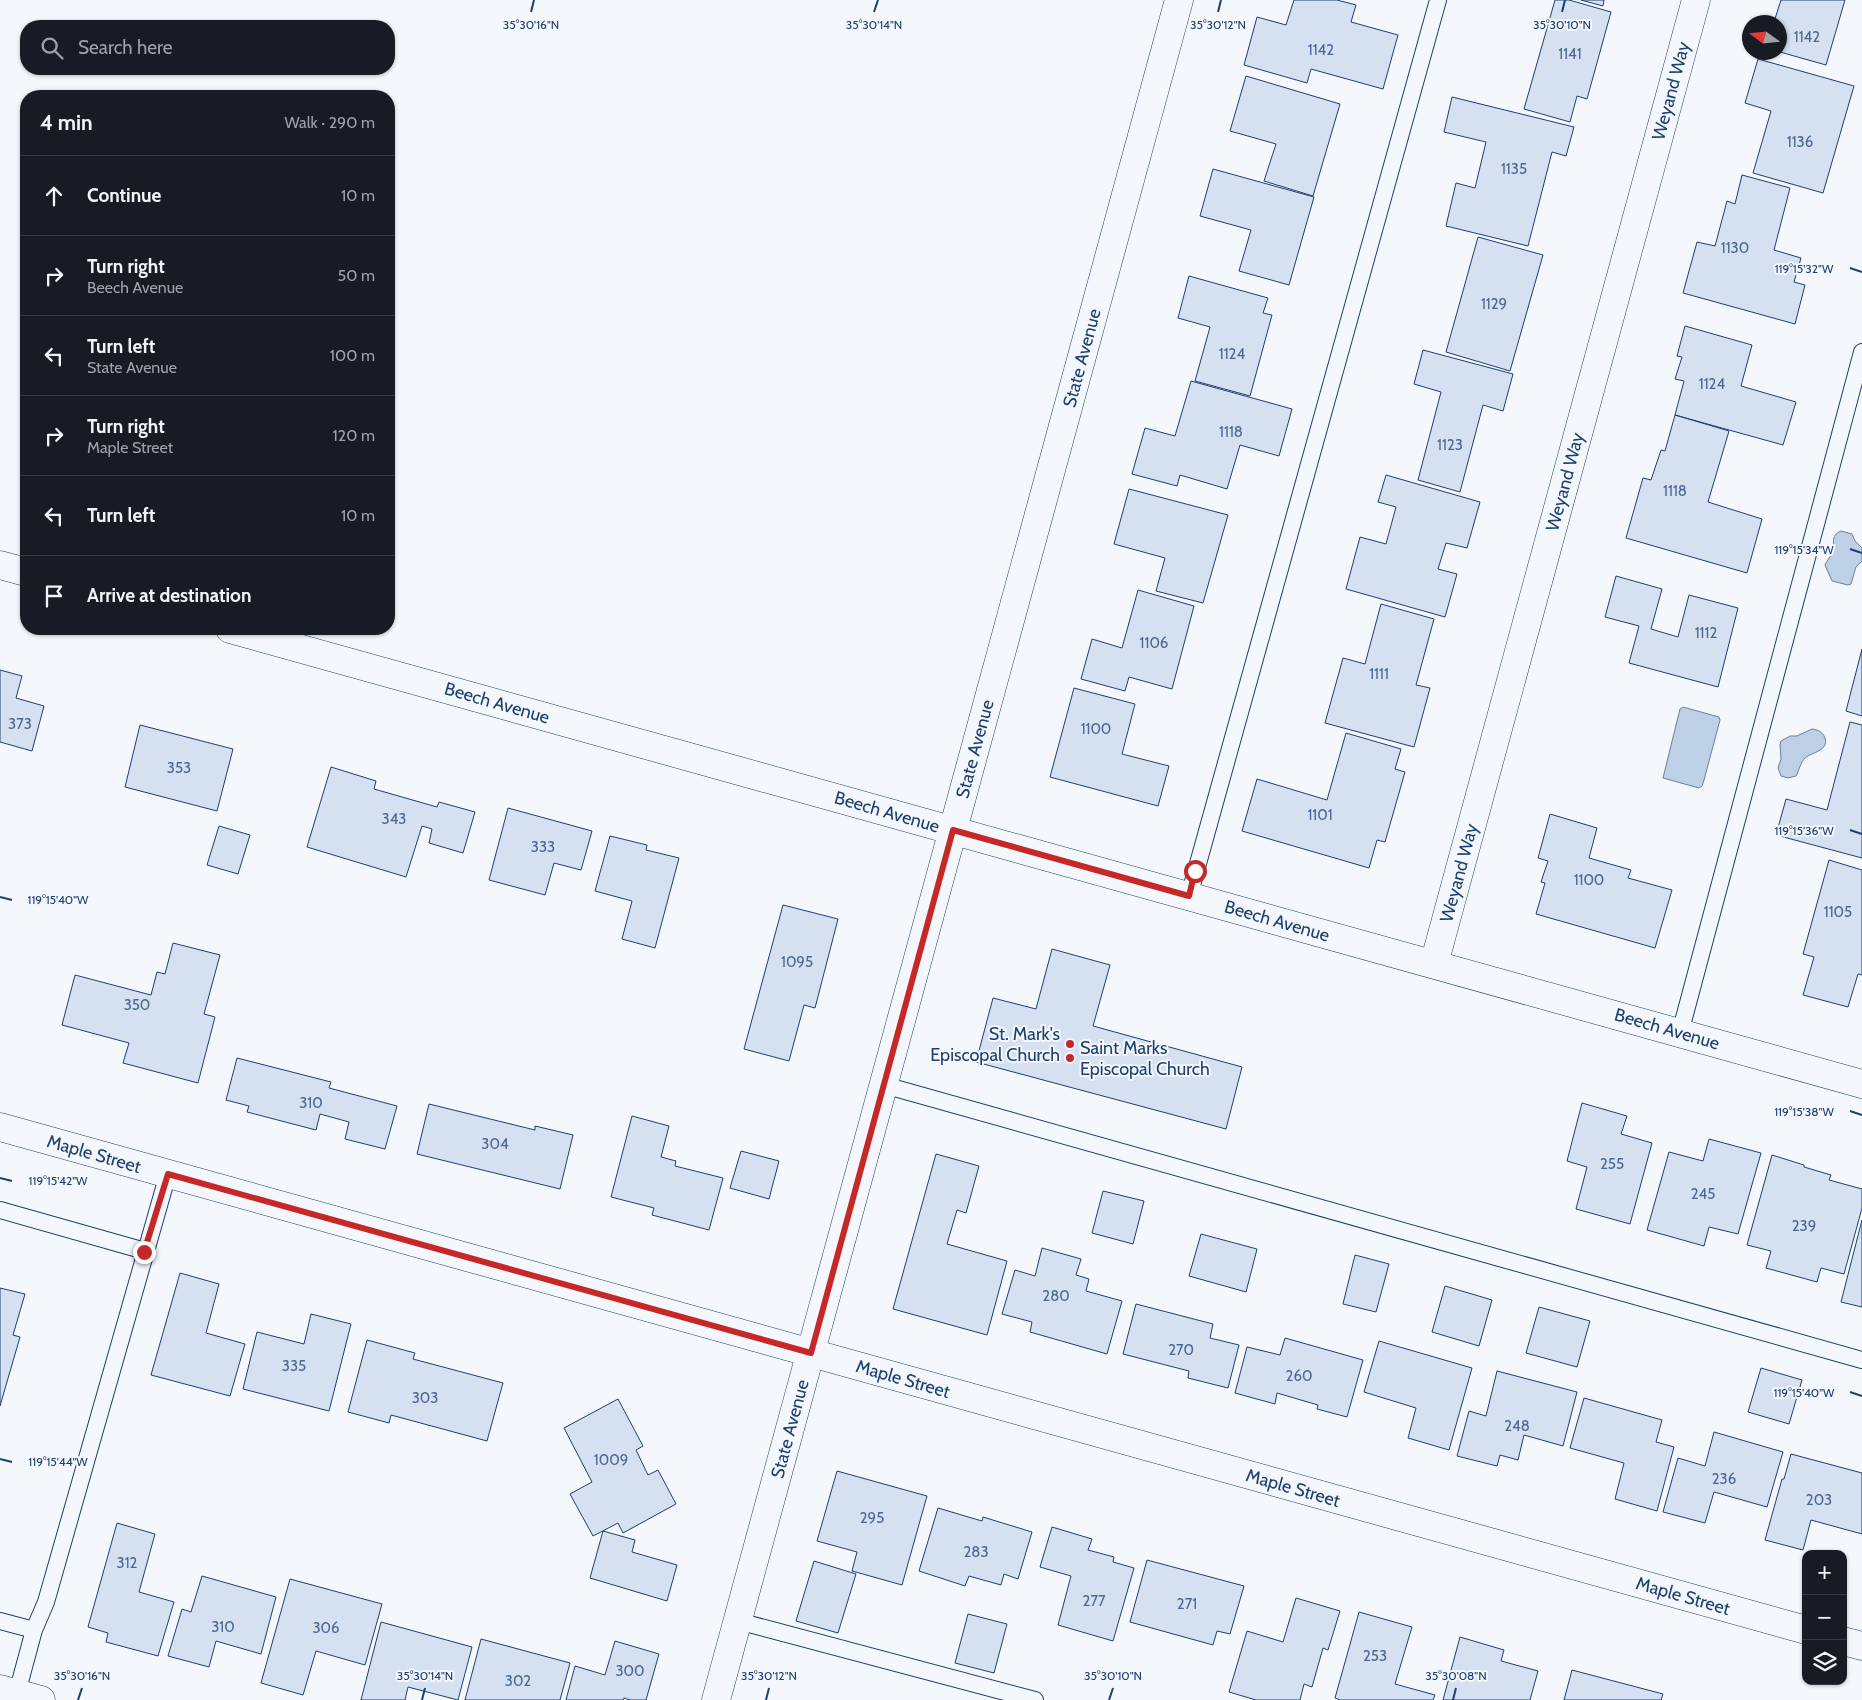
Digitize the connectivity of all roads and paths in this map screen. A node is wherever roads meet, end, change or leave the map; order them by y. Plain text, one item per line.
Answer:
1 (1179, 0) edge
2 (1438, 0) edge
3 (1696, 0) edge
4 (1862, 352) edge
5 (0, 565) edge
6 (20, 570) edge
7 (252, 635) edge
8 (953, 830) junction
9 (1189, 896) junction
10 (1434, 964) junction
11 (1680, 1033) junction
12 (1862, 1084) edge
13 (884, 1085) junction
14 (0, 1127) edge
15 (168, 1174) junction
16 (0, 1210) edge
17 (144, 1252) junction
18 (811, 1353) junction
19 (1862, 1360) edge
20 (0, 1621) edge
21 (738, 1621) junction
22 (1802, 1629) edge
23 (34, 1630) junction
24 (1847, 1642) edge
25 (1862, 1646) edge
26 (19, 1694) edge
27 (716, 1700) edge
28 (1035, 1700) edge

1 - 8 street, State Avenue
2 - 9 lane
3 - 10 street, Weyand Way
4 - 11 lane
5 - 6 street
7 - 8 street, Beech Avenue
8 - 9 street, Beech Avenue
8 - 13 street, State Avenue
9 - 10 street, Beech Avenue
10 - 11 street, Beech Avenue
11 - 12 street, Beech Avenue
13 - 18 street, State Avenue
13 - 19 lane
14 - 15 street, Maple Street
15 - 17 lane
15 - 18 street, Maple Street
16 - 17 lane
17 - 23 lane
18 - 21 street, State Avenue
18 - 22 street, Maple Street
20 - 23 lane
21 - 27 street, State Avenue
21 - 28 lane
23 - 26 lane
24 - 25 street

